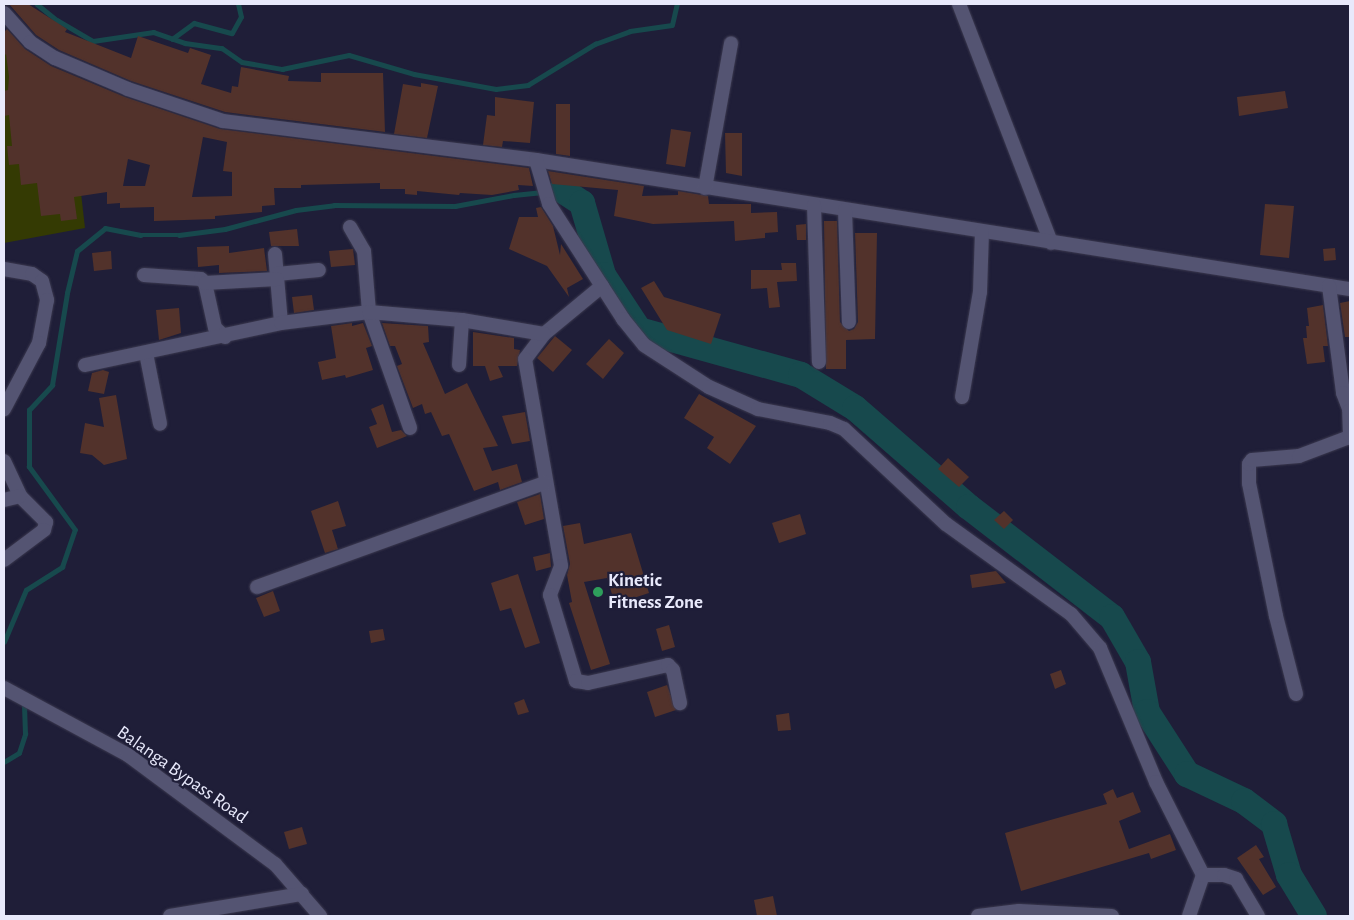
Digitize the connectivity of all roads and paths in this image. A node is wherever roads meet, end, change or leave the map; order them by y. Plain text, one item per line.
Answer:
1 (959, 4) edge
2 (4, 13) edge
3 (731, 43) dead end
4 (536, 160) junction
5 (705, 188) junction
6 (814, 205) junction
7 (845, 210) junction
8 (350, 227) dead end
9 (982, 232) junction
10 (1051, 243) junction
11 (275, 254) dead end
12 (4, 269) edge
13 (320, 270) dead end
14 (144, 275) dead end
15 (277, 277) junction
16 (205, 283) junction
17 (602, 286) junction
18 (1329, 286) junction
19 (1350, 288) edge
20 (370, 312) junction
21 (462, 320) junction
22 (849, 322) dead end
23 (280, 324) junction
24 (544, 334) junction
25 (225, 337) junction
26 (146, 353) junction
27 (819, 362) dead end
28 (85, 366) dead end
29 (459, 366) dead end
30 (962, 398) dead end
31 (4, 409) edge
32 (1350, 411) edge
33 (160, 424) dead end
34 (410, 428) dead end
35 (4, 461) edge
36 (544, 483) junction
37 (20, 496) junction
38 (4, 500) edge
39 (4, 560) edge
40 (257, 586) dead end
41 (4, 688) edge
42 (1296, 694) dead end
43 (680, 703) dead end
44 (1203, 875) junction
45 (302, 894) junction
46 (1185, 915) edge
47 (170, 916) edge
48 (320, 916) edge
49 (978, 916) edge
50 (1112, 916) edge
51 (1258, 916) edge

1 - 10 street
2 - 4 street
3 - 5 street
4 - 5 street
4 - 17 street
5 - 6 street
6 - 7 street
6 - 27 street
7 - 9 street
7 - 22 street
8 - 20 street
9 - 10 street
9 - 30 street
10 - 18 street
11 - 15 street
12 - 31 street
13 - 15 street
14 - 16 street
15 - 16 street
15 - 23 street
16 - 25 street
17 - 24 street
17 - 44 street
18 - 19 street
18 - 32 street
20 - 21 street
20 - 23 street
20 - 34 street
21 - 24 street
21 - 29 street
23 - 25 street
24 - 36 street
25 - 26 street
26 - 28 street
26 - 33 street
32 - 42 street
35 - 37 street
36 - 40 street
36 - 43 street
37 - 38 street
37 - 39 street
41 - 45 street, Balanga Bypass Road
44 - 46 street
44 - 51 street
45 - 47 street
45 - 48 street, Balanga Bypass Road
49 - 50 street

